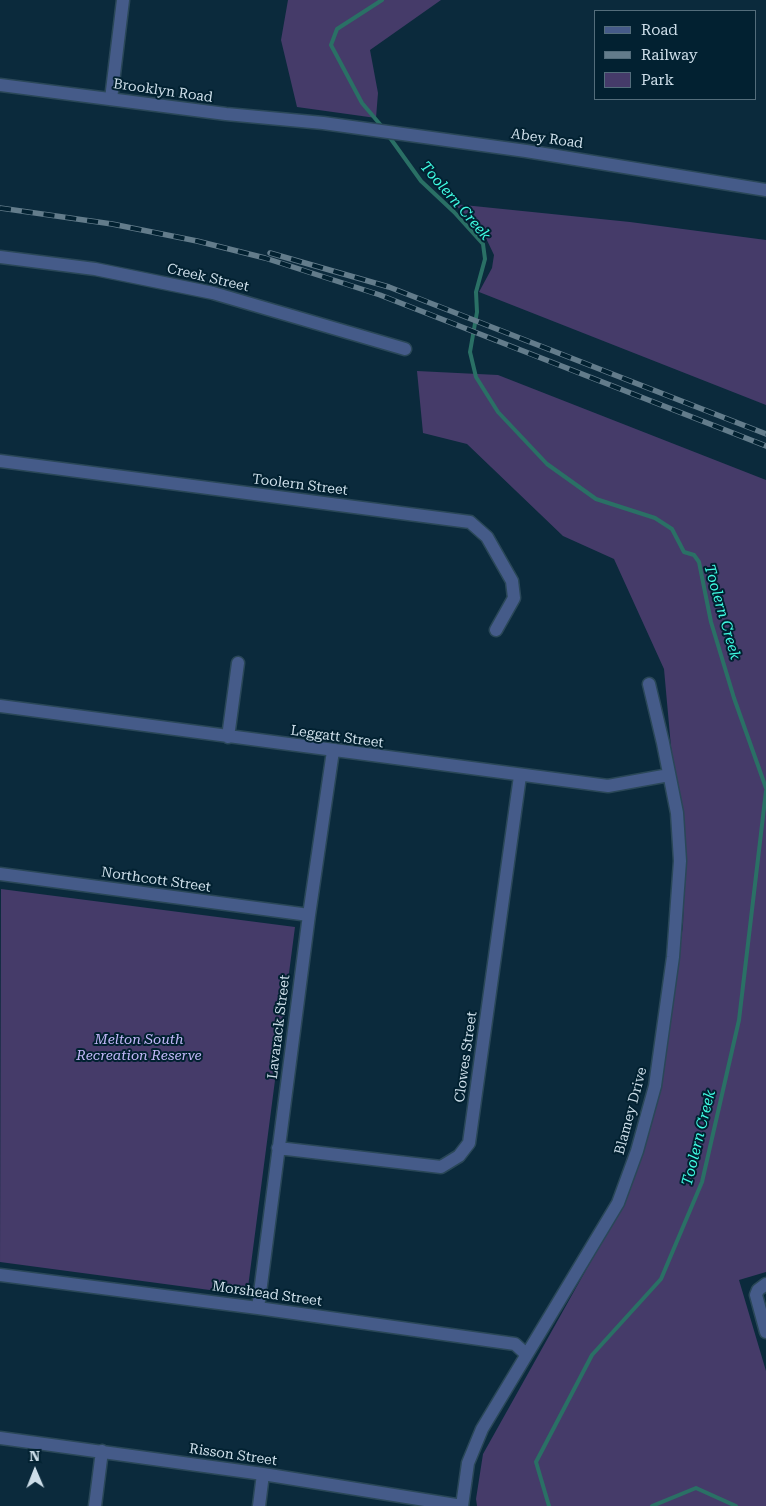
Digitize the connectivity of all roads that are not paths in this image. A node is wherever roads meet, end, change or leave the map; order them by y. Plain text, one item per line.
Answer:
1 (123, 0) edge
2 (0, 85) edge
3 (111, 99) junction
4 (323, 123) joint
5 (766, 190) edge
6 (0, 257) edge
7 (405, 349) dead end
8 (0, 461) edge
9 (496, 630) dead end
10 (238, 664) dead end
11 (648, 684) dead end
12 (0, 706) edge
13 (228, 736) junction
14 (333, 751) junction
15 (669, 775) junction
16 (520, 776) junction
17 (0, 874) edge
18 (309, 915) junction
19 (278, 1148) junction
20 (0, 1276) edge
21 (766, 1284) edge
22 (258, 1308) junction
23 (766, 1332) edge
24 (526, 1354) junction
25 (0, 1438) edge
26 (102, 1451) junction
27 (263, 1474) junction
28 (95, 1506) edge
29 (259, 1506) edge
30 (462, 1506) edge

1 - 3 street
2 - 3 street, Brooklyn Road
3 - 4 street, Brooklyn Road
4 - 5 street, Abey Road
6 - 7 street, Creek Street
8 - 9 street, Toolern Street
10 - 13 street
11 - 15 street, Blamey Drive
12 - 13 street, Leggatt Street
13 - 14 street, Leggatt Street
14 - 16 street, Leggatt Street
14 - 18 street, Lavarack Street
15 - 16 street, Leggatt Street
15 - 24 street, Blamey Drive
16 - 19 street, Clowes Street
17 - 18 street, Northcott Street
18 - 19 street, Lavarack Street
19 - 22 street, Lavarack Street
20 - 22 street, Morshead Street
21 - 23 street
22 - 24 street, Morshead Street
24 - 30 street, Blamey Drive
25 - 26 street, Risson Street
26 - 27 street, Risson Street
26 - 28 street
27 - 29 street
27 - 30 street, Risson Street

